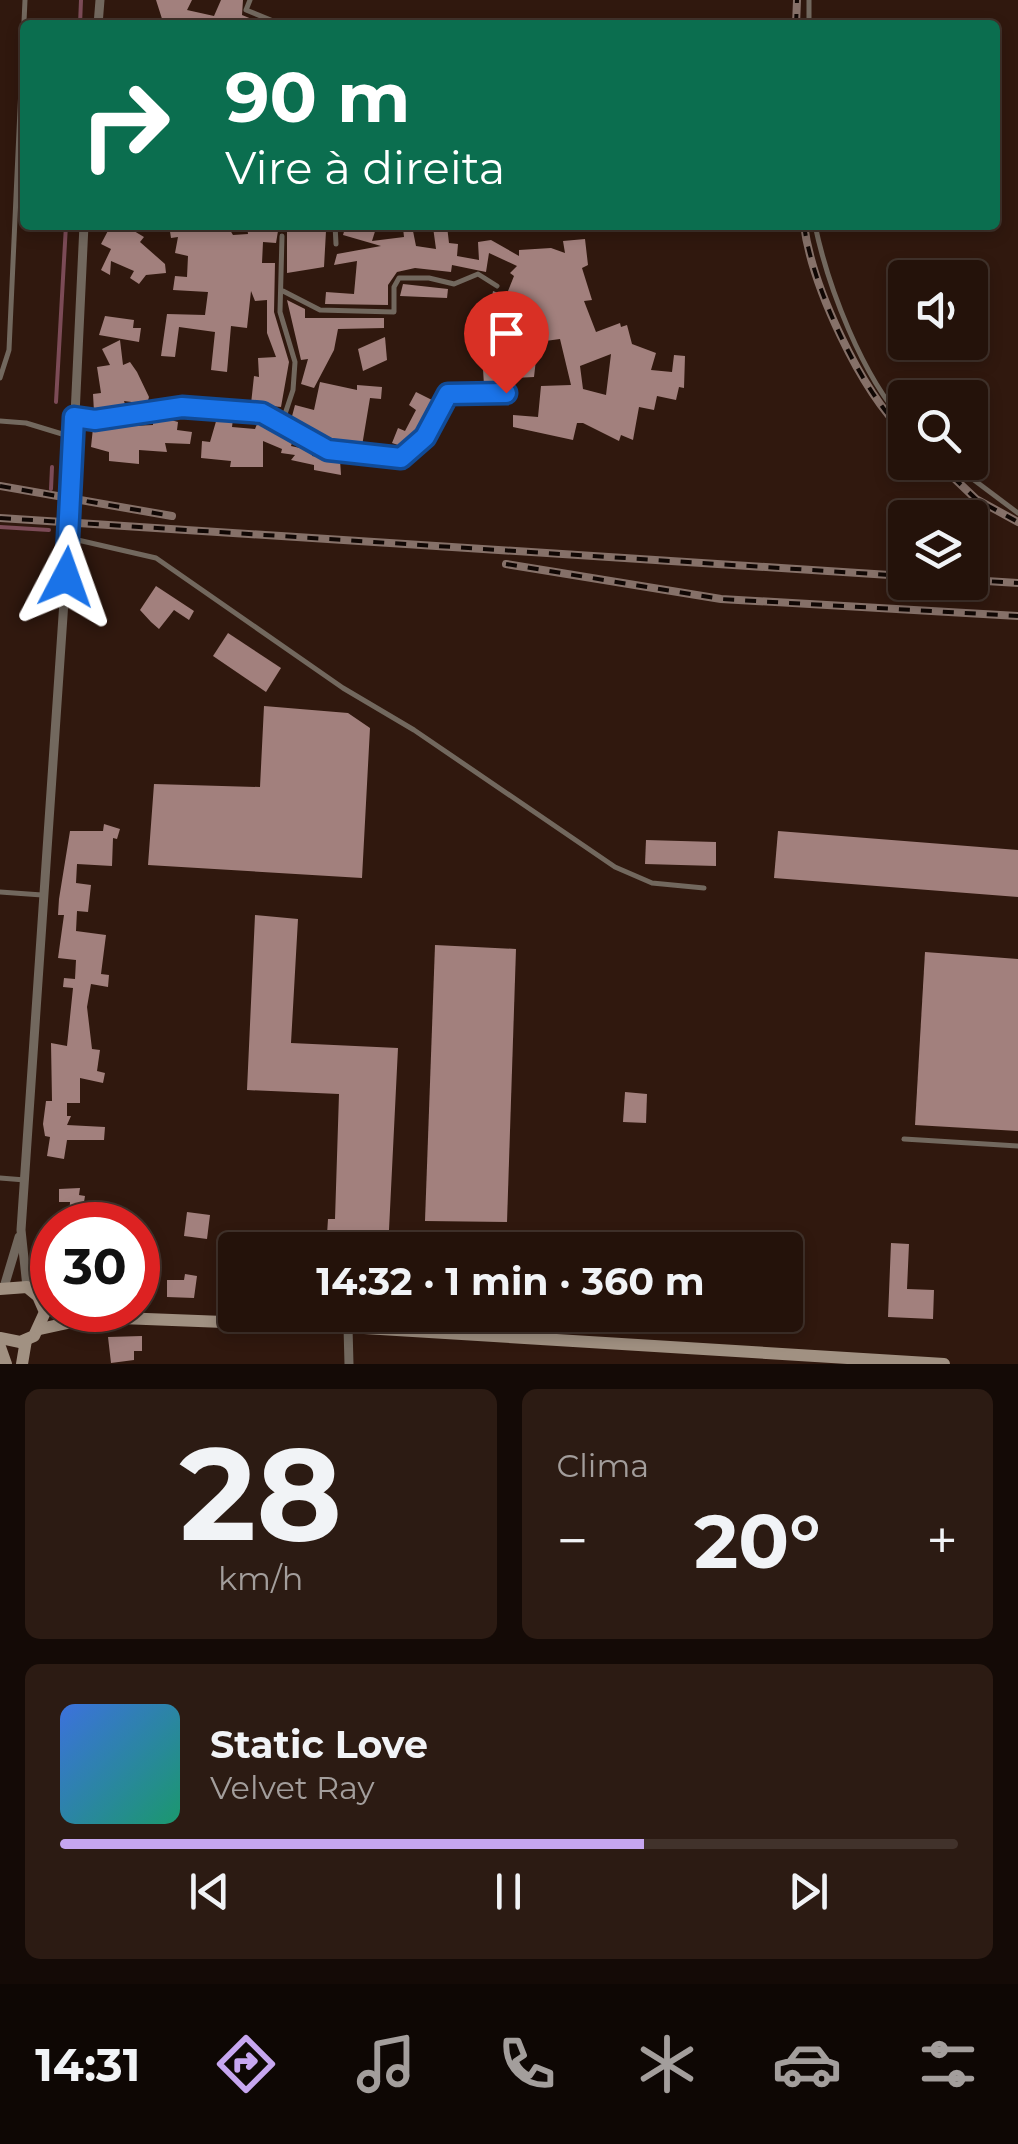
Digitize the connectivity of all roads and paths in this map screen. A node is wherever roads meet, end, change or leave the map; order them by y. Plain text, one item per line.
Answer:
1 (250, 0) edge
2 (271, 20) edge
3 (20, 157) edge
4 (84, 230) edge
5 (335, 230) edge
6 (816, 230) edge
7 (282, 236) dead end
8 (336, 244) dead end
9 (497, 286) dead end
10 (283, 291) junction
11 (0, 378) edge
12 (506, 393) dead end
13 (888, 398) edge
14 (74, 417) junction
15 (0, 422) edge
16 (282, 423) junction
17 (72, 437) junction
18 (974, 480) edge
19 (1018, 513) edge
20 (69, 538) junction
21 (704, 888) dead end
22 (0, 892) edge
23 (44, 895) junction
24 (904, 1138) dead end
25 (1018, 1146) edge
26 (0, 1178) edge
27 (25, 1180) junction
28 (22, 1230) junction
29 (30, 1261) edge
30 (2, 1288) edge
31 (30, 1293) edge
32 (160, 1320) edge
33 (218, 1322) edge
34 (36, 1332) edge
35 (348, 1332) edge
36 (415, 1332) edge
37 (522, 1332) edge
38 (0, 1338) edge
39 (26, 1340) junction
40 (522, 1340) junction
41 (0, 1347) edge
42 (861, 1361) edge
43 (6, 1364) edge
44 (22, 1364) edge
45 (348, 1364) edge
46 (944, 1364) edge

1 - 2 lane
3 - 11 lane
4 - 14 street
5 - 8 lane
6 - 13 lane
7 - 10 lane
9 - 10 lane
10 - 16 lane
12 - 16 street
14 - 16 street
14 - 17 street
15 - 17 lane
17 - 20 street
18 - 19 lane
20 - 21 lane
20 - 23 street
22 - 23 lane
23 - 27 street
24 - 25 lane
26 - 27 lane
27 - 28 street
28 - 29 street
28 - 30 street
30 - 31 main road
32 - 33 main road
34 - 39 main road
35 - 45 street
36 - 40 main road
37 - 40 lane
38 - 39 main road
39 - 44 main road
40 - 42 main road
41 - 43 main road
42 - 46 main road

